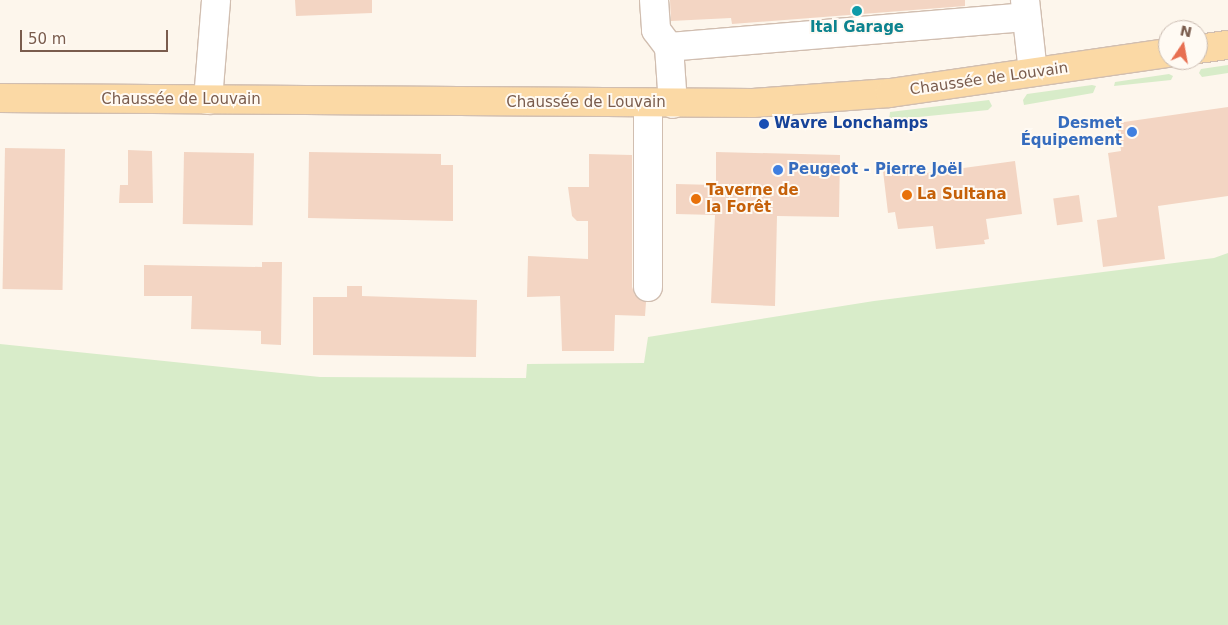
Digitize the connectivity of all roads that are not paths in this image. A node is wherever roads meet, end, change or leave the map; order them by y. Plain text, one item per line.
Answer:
1 (216, 0) edge
2 (654, 0) edge
3 (1026, 9) edge
4 (1228, 44) edge
5 (669, 47) junction
6 (1208, 47) edge
7 (1158, 54) edge
8 (1033, 72) junction
9 (0, 98) edge
10 (208, 100) junction
11 (660, 104) junction
12 (648, 287) dead end

1 - 10 lane
2 - 5 lane
3 - 5 lane
3 - 8 lane
4 - 6 main road
5 - 11 lane
7 - 8 main road, Chaussée de Louvain
8 - 11 main road, Chaussée de Louvain
9 - 10 main road, Chaussée de Louvain
10 - 11 main road, Chaussée de Louvain
11 - 12 lane

